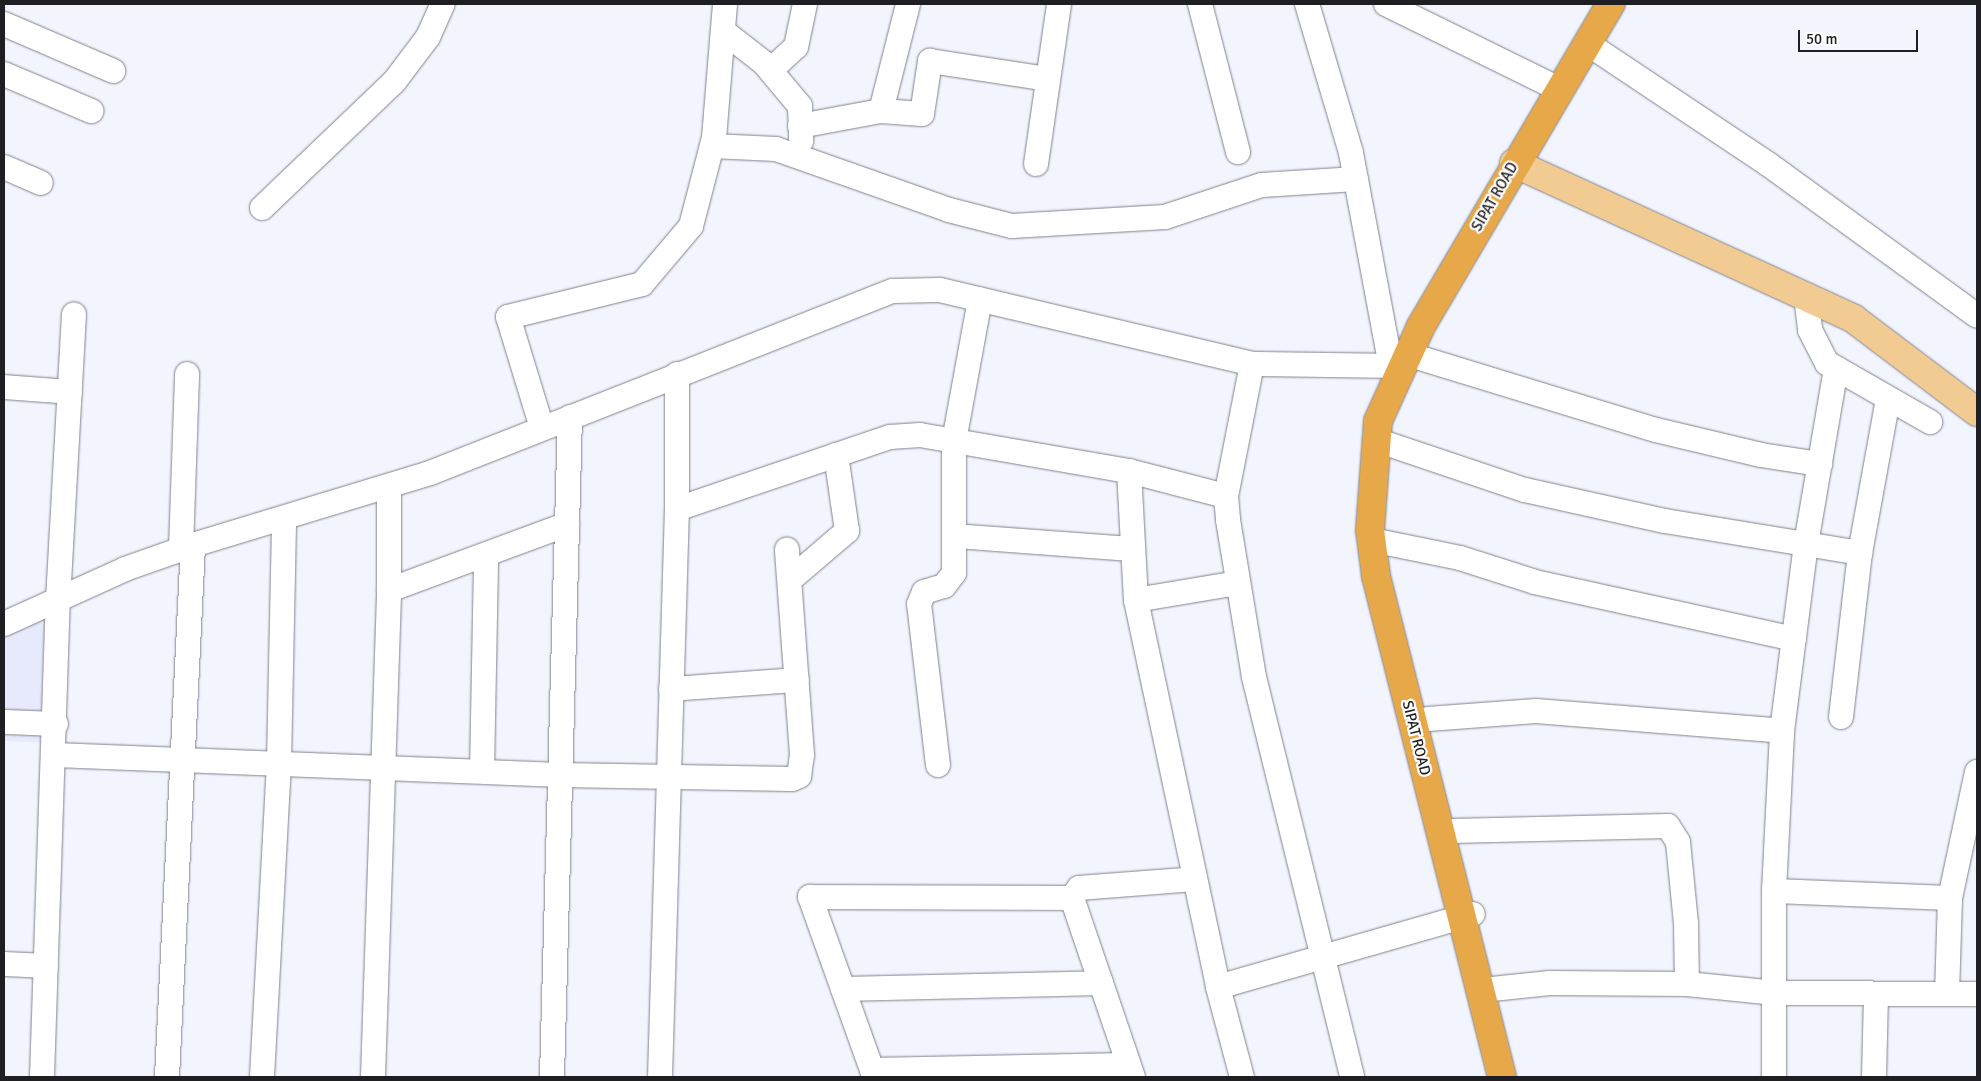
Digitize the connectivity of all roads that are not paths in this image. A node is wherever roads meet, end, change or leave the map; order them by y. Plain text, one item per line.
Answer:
1 (443, 4) edge
2 (725, 4) edge
3 (805, 4) edge
4 (908, 4) edge
5 (1059, 4) edge
6 (1200, 4) edge
7 (1307, 4) edge
8 (1386, 4) edge
9 (1611, 4) edge
10 (4, 24) edge
11 (723, 31) junction
12 (1588, 44) junction
13 (771, 70) junction
14 (113, 71) dead end
15 (4, 74) edge
16 (1048, 79) junction
17 (1561, 90) junction
18 (91, 111) dead end
19 (881, 111) junction
20 (800, 126) junction
21 (712, 146) junction
22 (1238, 152) dead end
23 (801, 158) junction
24 (1514, 162) junction
25 (1036, 164) dead end
26 (4, 167) edge
27 (1356, 179) junction
28 (41, 183) dead end
29 (262, 208) dead end
30 (1806, 296) junction
31 (980, 299) junction
32 (74, 314) dead end
33 (1977, 316) edge
34 (1401, 362) junction
35 (1252, 364) junction
36 (1836, 369) junction
37 (188, 374) dead end
38 (677, 374) junction
39 (4, 387) edge
40 (70, 392) junction
41 (1888, 399) junction
42 (1977, 412) edge
43 (570, 417) junction
44 (1930, 422) dead end
45 (542, 428) junction
46 (954, 441) junction
47 (1383, 442) junction
48 (836, 455) junction
49 (1820, 464) junction
50 (1128, 471) junction
51 (389, 486) junction
52 (1226, 496) junction
53 (678, 509) junction
54 (284, 519) junction
55 (567, 524) junction
56 (954, 536) junction
57 (1380, 541) junction
58 (1806, 544) junction
59 (187, 547) junction
60 (1133, 549) junction
61 (787, 550) dead end
62 (1860, 553) junction
63 (486, 556) junction
64 (791, 579) junction
65 (1238, 583) junction
66 (390, 590) junction
67 (58, 600) junction
68 (1136, 600) junction
69 (4, 624) edge
70 (1794, 638) junction
71 (797, 680) junction
72 (671, 689) junction
73 (1841, 717) dead end
74 (1428, 719) junction
75 (4, 722) edge
76 (56, 724) junction
77 (1782, 731) junction
78 (55, 755) junction
79 (184, 760) junction
80 (279, 763) junction
81 (938, 765) dead end
82 (381, 766) junction
83 (482, 772) junction
84 (1977, 772) edge
85 (560, 775) junction
86 (668, 778) junction
87 (1451, 831) junction
88 (1195, 879) junction
89 (1774, 891) junction
90 (1072, 898) junction
91 (1950, 898) junction
92 (1466, 917) junction
93 (1324, 956) junction
94 (4, 964) edge
95 (46, 966) junction
96 (1101, 983) junction
97 (1686, 984) junction
98 (1218, 987) junction
99 (1492, 989) junction
100 (843, 990) junction
101 (1776, 993) junction
102 (1876, 994) junction
103 (1947, 994) junction
104 (1977, 994) edge
105 (1130, 1071) edge
106 (42, 1077) edge
107 (167, 1077) edge
108 (262, 1077) edge
109 (373, 1077) edge
110 (552, 1077) edge
111 (660, 1077) edge
112 (1242, 1077) edge
113 (1351, 1077) edge
114 (1502, 1077) edge
115 (1516, 1077) edge
116 (1774, 1077) edge
117 (1874, 1077) edge

1 - 29 street
2 - 11 street
3 - 13 street
4 - 19 street
5 - 16 street
6 - 22 street
7 - 27 street
8 - 17 street
9 - 12 highway, SIPAT ROAD
10 - 14 street
11 - 13 street
11 - 21 street
12 - 17 highway, SIPAT ROAD
12 - 33 street
13 - 20 street
15 - 18 street
16 - 19 street
16 - 25 street
17 - 24 highway, SIPAT ROAD
19 - 20 street
20 - 23 street
21 - 23 street
21 - 45 street
23 - 27 street
24 - 30 main road
24 - 34 highway, SIPAT ROAD
26 - 28 street
27 - 34 street
30 - 36 street
30 - 42 main road
31 - 35 street
31 - 38 street
31 - 46 street
32 - 40 street
34 - 35 street
34 - 47 highway, SIPAT ROAD
34 - 49 street
35 - 52 street
36 - 41 street
36 - 49 street
37 - 59 street
38 - 43 street
38 - 53 street
39 - 40 street
40 - 67 street
41 - 44 street
41 - 62 street
43 - 45 street
43 - 55 street
45 - 51 street
46 - 48 street
46 - 50 street
46 - 56 street
47 - 57 highway, SIPAT ROAD
47 - 58 street
48 - 53 street
48 - 64 street
49 - 58 street
50 - 52 street
50 - 60 street
51 - 54 street
51 - 66 street
52 - 65 street
53 - 72 street
54 - 59 street
54 - 80 street
55 - 63 street
55 - 85 street
56 - 60 street
56 - 81 street
57 - 70 street
57 - 74 highway, SIPAT ROAD
57 - 92 highway, SIPAT ROAD
58 - 62 street
58 - 70 street
59 - 67 street
59 - 79 street
60 - 68 street
61 - 64 street
62 - 73 street
63 - 66 street
63 - 83 street
64 - 71 street
65 - 68 street
65 - 93 street
66 - 82 street
67 - 69 street
67 - 76 street
68 - 88 street
70 - 77 street
71 - 72 street
71 - 86 street
72 - 86 street
74 - 77 street
74 - 87 highway, SIPAT ROAD
75 - 76 street
76 - 78 street
77 - 89 street
78 - 79 street
78 - 95 street
79 - 80 street
79 - 107 street
80 - 82 street
80 - 108 street
82 - 83 street
82 - 109 street
83 - 85 street
84 - 91 street
85 - 86 street
85 - 110 street
86 - 111 street
87 - 92 highway, SIPAT ROAD
87 - 97 street
88 - 90 street
88 - 98 street
89 - 91 street
89 - 101 street
90 - 96 street
90 - 100 street
91 - 103 street
92 - 93 street
92 - 99 highway, SIPAT ROAD
92 - 114 highway, SIPAT ROAD
93 - 98 street
93 - 113 street
94 - 95 street
95 - 106 street
96 - 100 street
96 - 105 street
97 - 99 street
97 - 101 street
98 - 112 street
99 - 115 highway, SIPAT ROAD
100 - 105 street
101 - 102 street
101 - 116 street
102 - 103 street
102 - 117 street
103 - 104 street

